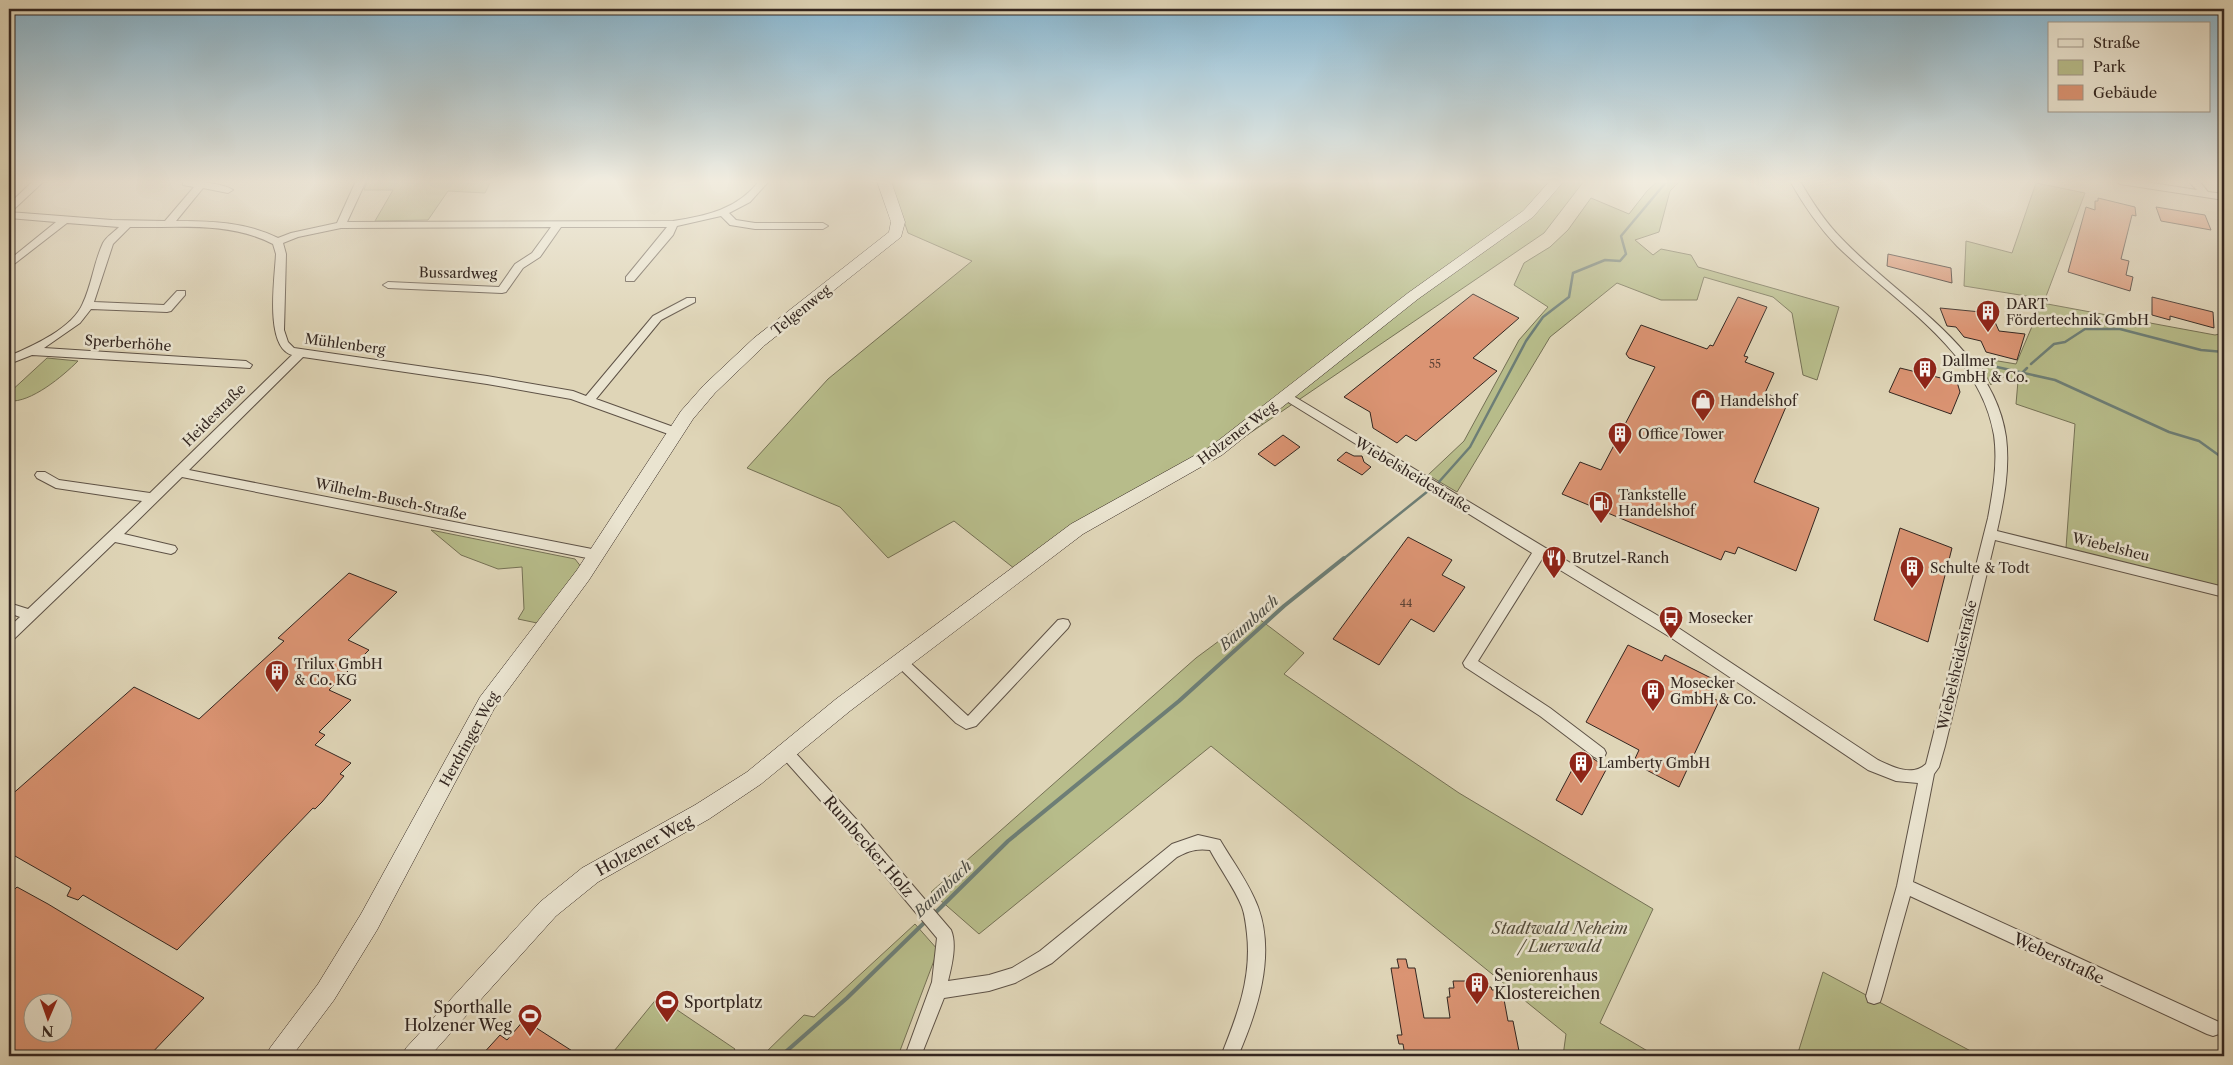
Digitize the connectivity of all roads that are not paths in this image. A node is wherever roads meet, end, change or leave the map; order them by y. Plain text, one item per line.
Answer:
1 (52, 231) edge
2 (120, 231) edge
3 (251, 231) edge
4 (315, 231) edge
5 (554, 231) edge
6 (669, 231) edge
7 (897, 231) edge
8 (1505, 231) edge
9 (1829, 231) edge
10 (278, 242) junction
11 (9, 265) edge
12 (630, 279) dead end
13 (388, 285) dead end
14 (181, 293) dead end
15 (691, 300) dead end
16 (88, 305) junction
17 (31, 351) junction
18 (299, 354) junction
19 (9, 360) edge
20 (246, 365) dead end
21 (1286, 397) junction
22 (589, 400) junction
23 (675, 432) junction
24 (179, 472) junction
25 (41, 475) dead end
26 (152, 498) junction
27 (1990, 534) junction
28 (112, 538) junction
29 (171, 549) dead end
30 (1540, 550) junction
31 (597, 555) junction
32 (2224, 592) edge
33 (9, 608) edge
34 (29, 614) junction
35 (1063, 624) dead end
36 (9, 635) edge
37 (900, 662) junction
38 (786, 752) junction
39 (1599, 753) dead end
40 (1927, 774) junction
41 (1905, 886) junction
42 (940, 990) junction
43 (1874, 996) dead end
44 (2212, 1028) dead end
45 (278, 1056) edge
46 (414, 1056) edge
47 (913, 1056) edge
48 (1229, 1056) edge

1 - 11 street
2 - 16 street
3 - 10 street
4 - 10 street
5 - 13 street, Bussardweg
6 - 12 street
7 - 23 main road, Telgenweg
8 - 21 main road, Holzener Weg
9 - 27 street, Wiebelsheidestraße
10 - 18 street, Mühlenberg
14 - 16 street
15 - 22 street
16 - 17 street
17 - 19 street, Sperberhöhe
17 - 20 street, Sperberhöhe
18 - 22 street, Mühlenberg
18 - 24 street, Heidestraße
21 - 30 street, Wiebelsheidestraße
21 - 37 main road, Holzener Weg
22 - 23 street, Mühlenberg
23 - 31 main road, Herdringer Weg
24 - 26 street, Heidestraße
24 - 31 street, Wilhelm-Busch-Straße
25 - 26 street
26 - 28 street, Heidestraße
27 - 32 street, Wiebelsheu
27 - 40 street, Wiebelsheidestraße
28 - 29 street
28 - 34 street, Heidestraße
30 - 39 street
30 - 40 street, Wiebelsheidestraße
31 - 45 main road, Herdringer Weg
33 - 34 street
34 - 36 street, Heidestraße
35 - 37 street
37 - 38 main road, Holzener Weg
38 - 42 street, Rumbecker Holz
38 - 46 main road, Holzener Weg
40 - 41 street
41 - 43 street
41 - 44 street, Weberstraße
42 - 47 street, Rumbecker Holz
42 - 48 street

